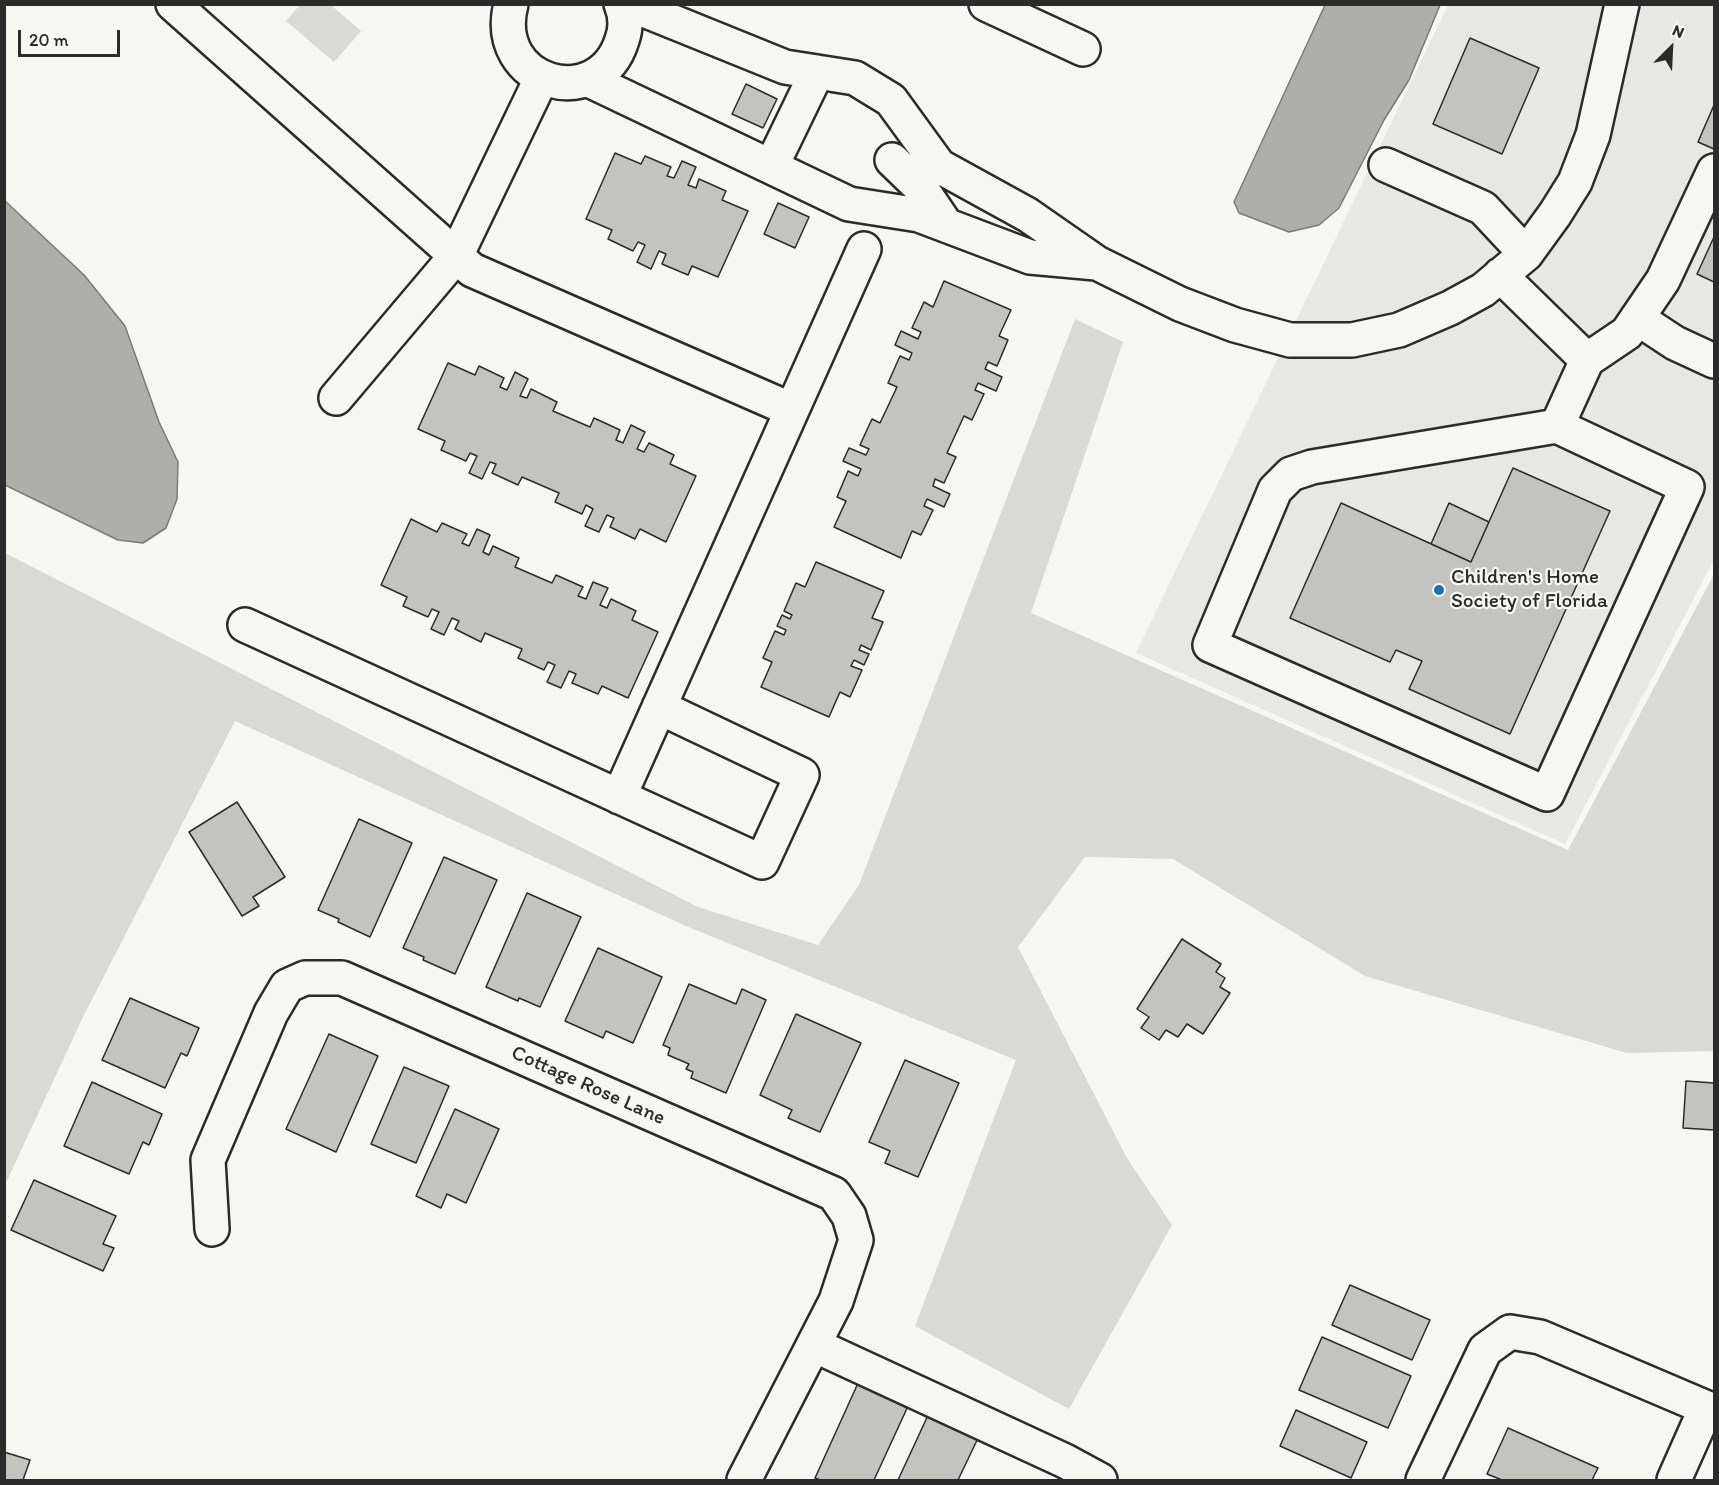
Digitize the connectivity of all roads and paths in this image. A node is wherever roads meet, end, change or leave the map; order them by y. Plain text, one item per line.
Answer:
1 (173, 4) edge
2 (511, 4) edge
3 (621, 4) edge
4 (629, 4) edge
5 (986, 4) edge
6 (1622, 4) edge
7 (1083, 49) dead end
8 (817, 72) junction
9 (542, 77) junction
10 (587, 79) junction
11 (892, 160) dead end
12 (1386, 165) dead end
13 (771, 167) junction
14 (1714, 171) edge
15 (946, 225) junction
16 (864, 249) dead end
17 (1526, 254) junction
18 (456, 256) junction
19 (1097, 263) junction
20 (1500, 275) junction
21 (1637, 318) junction
22 (1587, 360) junction
23 (1714, 361) edge
24 (336, 398) dead end
25 (792, 410) junction
26 (1557, 426) junction
27 (245, 625) dead end
28 (659, 707) junction
29 (619, 797) junction
30 (212, 1229) dead end
31 (814, 1345) junction
32 (1710, 1409) edge
33 (744, 1480) edge
34 (1100, 1480) edge
35 (1423, 1480) edge
36 (1674, 1480) edge

1 - 18 street
2 - 9 street
3 - 10 street
4 - 8 street
5 - 7 street
6 - 17 street
8 - 13 street
8 - 19 street
9 - 10 street
9 - 18 street
10 - 13 street
11 - 15 street
12 - 17 street
13 - 15 street
14 - 21 street
15 - 19 street
16 - 25 street
17 - 20 street
18 - 24 street
18 - 25 street
19 - 20 street
20 - 22 street
21 - 22 street
21 - 23 street
22 - 26 street
25 - 28 street
26 - 26 street
27 - 29 street
28 - 29 street
28 - 29 street
30 - 31 street, Cottage Rose Lane
31 - 33 street, Cottage Rose Lane
31 - 34 street
32 - 35 street
32 - 36 street

